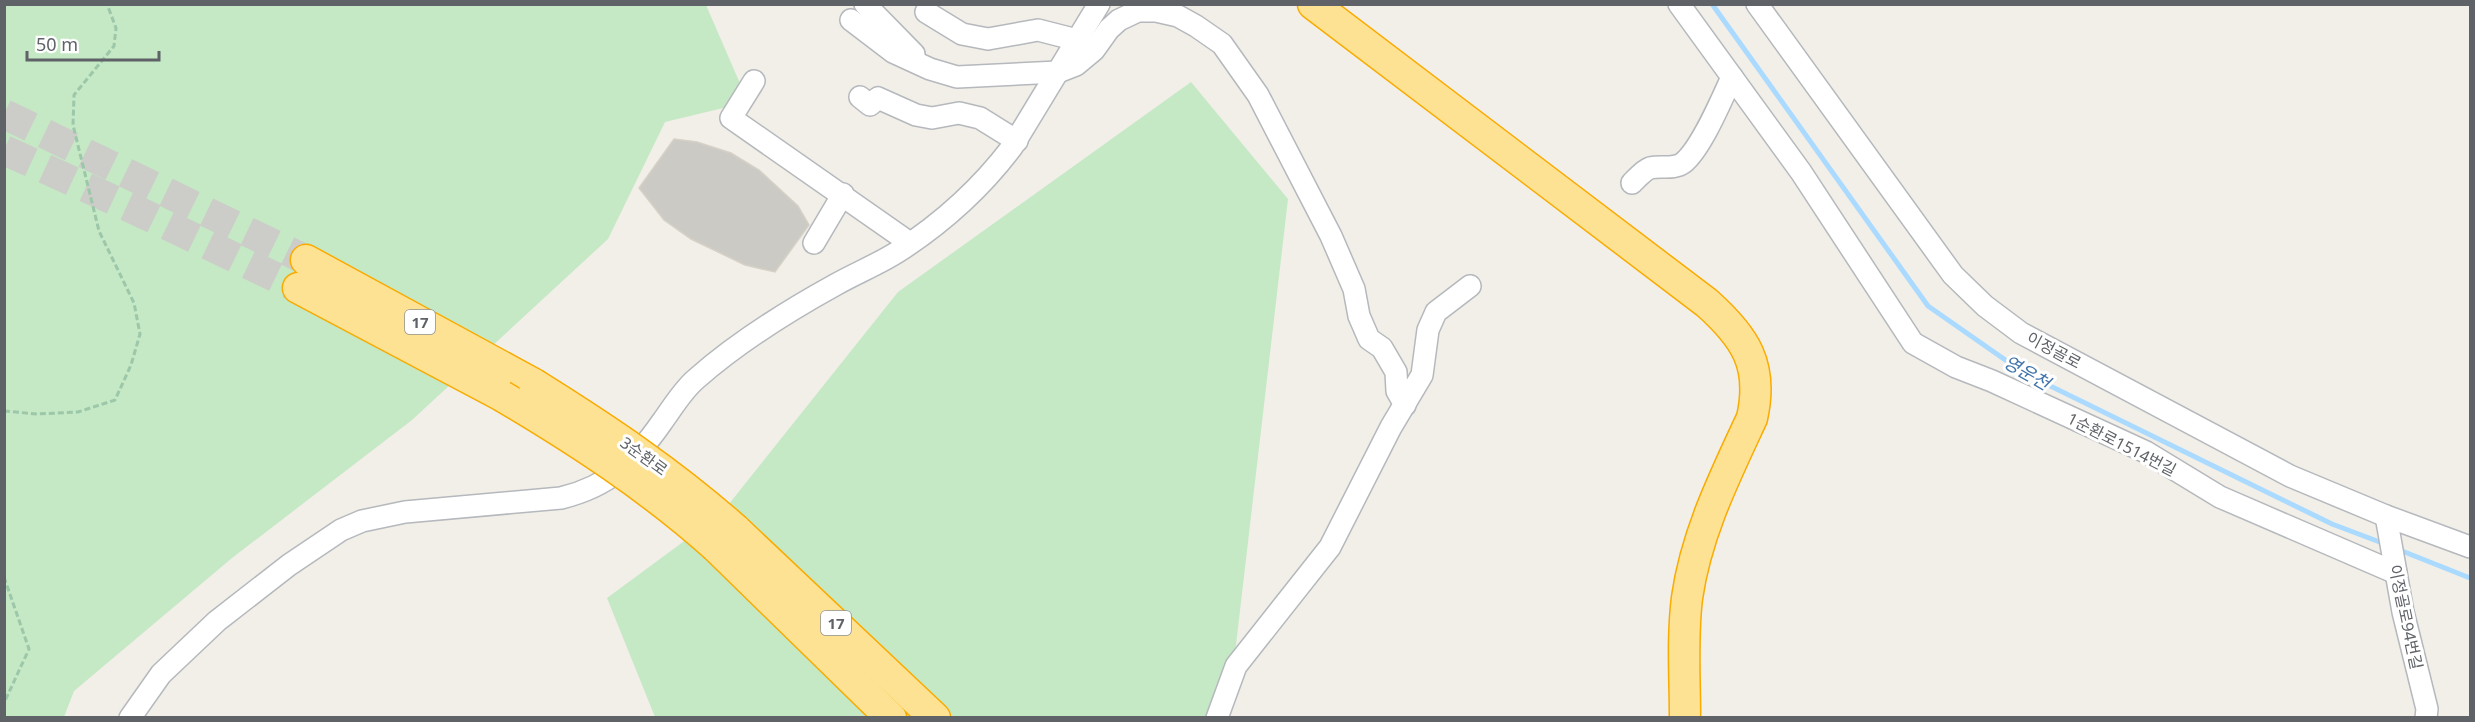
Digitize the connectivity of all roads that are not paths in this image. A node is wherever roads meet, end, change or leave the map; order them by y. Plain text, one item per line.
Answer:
1 (1099, 4) edge
2 (1294, 4) edge
3 (1313, 4) edge
4 (1679, 4) edge
5 (1757, 4) edge
6 (858, 12) edge
7 (926, 12) dead end
8 (1077, 40) junction
9 (1058, 72) junction
10 (1732, 77) junction
11 (754, 81) dead end
12 (860, 97) dead end
13 (1017, 141) junction
14 (1632, 183) dead end
15 (843, 194) junction
16 (814, 243) dead end
17 (910, 243) junction
18 (306, 260) tunnel mouth
19 (1470, 286) dead end
20 (298, 288) tunnel mouth
21 (1405, 405) junction
22 (2387, 525) junction
23 (726, 538) junction
24 (2470, 547) edge
25 (2395, 566) junction
26 (130, 717) edge
27 (891, 717) edge
28 (935, 717) edge
29 (1217, 717) edge
30 (1670, 717) edge
31 (1685, 717) edge
32 (2426, 717) edge

1 - 8 street
2 - 30 highway
3 - 31 highway
4 - 10 street, 1순환로1514번길
5 - 22 street, 이정골로
6 - 9 street
7 - 8 street
8 - 9 street
9 - 13 street
9 - 21 street
10 - 14 street
10 - 25 street, 1순환로1514번길
11 - 15 street
12 - 13 street
13 - 17 street
15 - 16 street
15 - 17 street
17 - 26 street
18 - 23 highway, 3순환로 / 17, bridge
19 - 21 street
20 - 23 highway, 3순환로 / 17, bridge
21 - 29 street
22 - 24 street, 이정골로
22 - 25 street, 이정골로94번길
23 - 27 highway, 3순환로 / 17
23 - 28 highway, 3순환로 / 17
25 - 32 street, 이정골로94번길

